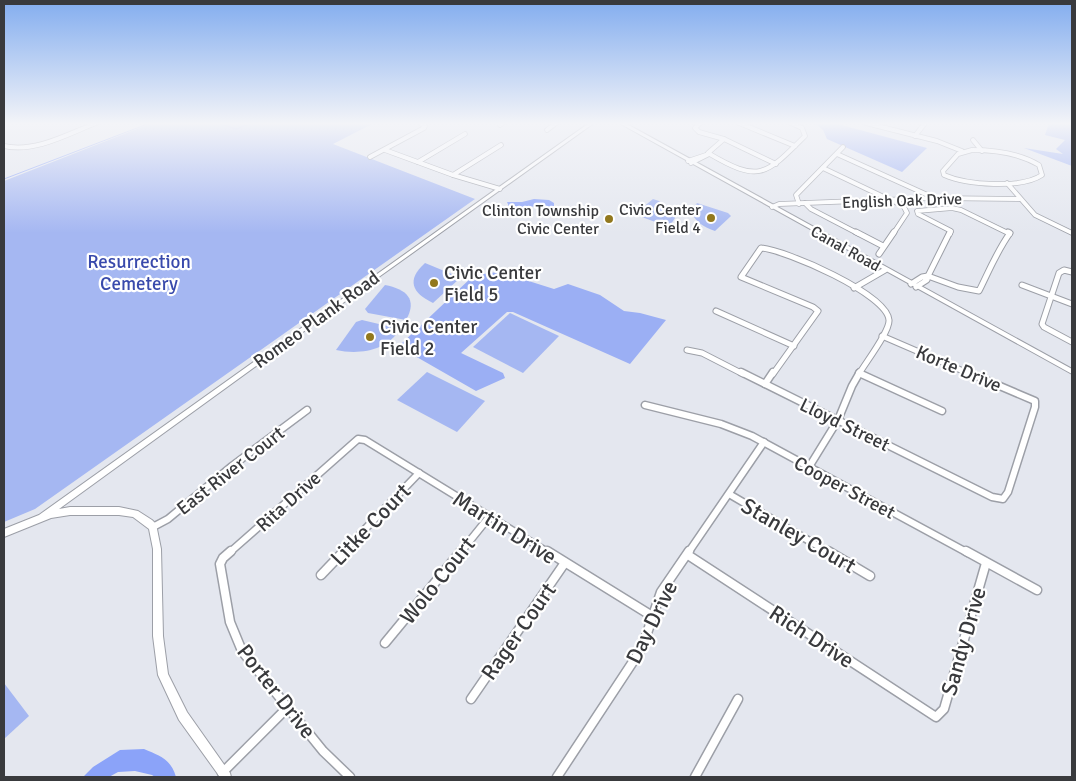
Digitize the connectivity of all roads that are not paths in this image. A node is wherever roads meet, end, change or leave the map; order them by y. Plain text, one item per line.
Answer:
1 (411, 159) edge
2 (422, 159) edge
3 (479, 159) edge
4 (541, 159) edge
5 (685, 159) edge
6 (695, 159) edge
7 (720, 159) edge
8 (766, 159) edge
9 (781, 159) edge
10 (832, 159) edge
11 (849, 159) edge
12 (951, 159) edge
13 (1027, 159) edge
14 (418, 162) junction
15 (689, 162) junction
16 (776, 164) junction
17 (823, 168) junction
18 (453, 175) junction
19 (1006, 182) junction
20 (498, 190) junction
21 (934, 198) junction
22 (1020, 199) junction
23 (890, 200) junction
24 (805, 203) junction
25 (799, 204) junction
26 (773, 208) junction
27 (1072, 231) edge
28 (883, 246) junction
29 (879, 254) dead end
30 (885, 270) junction
31 (1072, 272) edge
32 (928, 276) junction
33 (913, 285) junction
34 (1022, 285) dead end
35 (854, 288) junction
36 (1051, 296) junction
37 (1072, 304) edge
38 (716, 311) dead end
39 (882, 336) junction
40 (1072, 342) edge
41 (794, 346) junction
42 (687, 350) dead end
43 (1072, 372) edge
44 (859, 373) junction
45 (765, 384) junction
46 (645, 405) dead end
47 (307, 410) dead end
48 (942, 411) dead end
49 (838, 420) junction
50 (358, 439) joint
51 (764, 442) junction
52 (809, 467) junction
53 (418, 474) junction
54 (729, 494) junction
55 (1003, 499) joint
56 (489, 516) junction
57 (42, 517) junction
58 (153, 527) junction
59 (4, 533) edge
60 (688, 555) junction
61 (986, 563) junction
62 (220, 564) joint
63 (564, 564) junction
64 (320, 576) dead end
65 (870, 576) dead end
66 (1037, 590) dead end
67 (652, 616) junction
68 (385, 643) dead end
69 (471, 699) dead end
70 (738, 699) dead end
71 (287, 708) junction
72 (936, 717) joint
73 (224, 775) edge
74 (350, 777) edge
75 (557, 777) edge
76 (695, 777) edge

1 - 14 street
2 - 14 street
3 - 18 street
4 - 20 street, Romeo Plank Road
5 - 15 street, Canal Road
6 - 15 street
7 - 16 street
8 - 16 street
9 - 16 street
10 - 17 street
11 - 21 street
12 - 19 street
13 - 19 street
14 - 18 street
15 - 26 street, Canal Road
17 - 23 street
17 - 25 street
18 - 20 street
19 - 22 street
20 - 57 street, Romeo Plank Road
21 - 22 street, English Oak Drive
21 - 23 street, English Oak Drive
22 - 27 street
23 - 24 street, English Oak Drive
23 - 28 street
24 - 25 street, English Oak Drive
24 - 28 street
25 - 26 street, English Oak Drive
26 - 30 street, Canal Road
28 - 29 street
30 - 33 street, Canal Road
30 - 35 street
31 - 36 street
32 - 32 street
32 - 33 street
33 - 43 street, Canal Road
34 - 36 street
35 - 39 street
35 - 41 street
36 - 37 street
36 - 40 street
38 - 41 street
39 - 44 street
39 - 55 street, Korte Drive
41 - 45 street
42 - 45 street, Lloyd Street
44 - 48 street
44 - 49 street
45 - 49 street, Lloyd Street
46 - 51 street, Cooper Street
47 - 58 street, East River Court
49 - 52 street
49 - 55 street, Lloyd Street
50 - 53 street, Martin Drive
50 - 62 street, Rita Drive
51 - 52 street, Cooper Street
51 - 54 street, Day Drive
52 - 61 street, Cooper Street
53 - 56 street, Martin Drive
53 - 64 street, Litke Court
54 - 60 street, Day Drive
54 - 65 street, Stanley Court
56 - 63 street, Martin Drive
56 - 68 street, Wolo Court
57 - 58 street
57 - 59 street
58 - 73 street
60 - 67 street, Day Drive
60 - 72 street, Rich Drive
61 - 66 street, Cooper Street
61 - 72 street, Sandy Drive
62 - 71 street, Porter Drive
63 - 67 street, Martin Drive
63 - 69 street, Rager Court
67 - 75 street, Day Drive
70 - 76 street
71 - 73 street
71 - 74 street, Porter Drive

